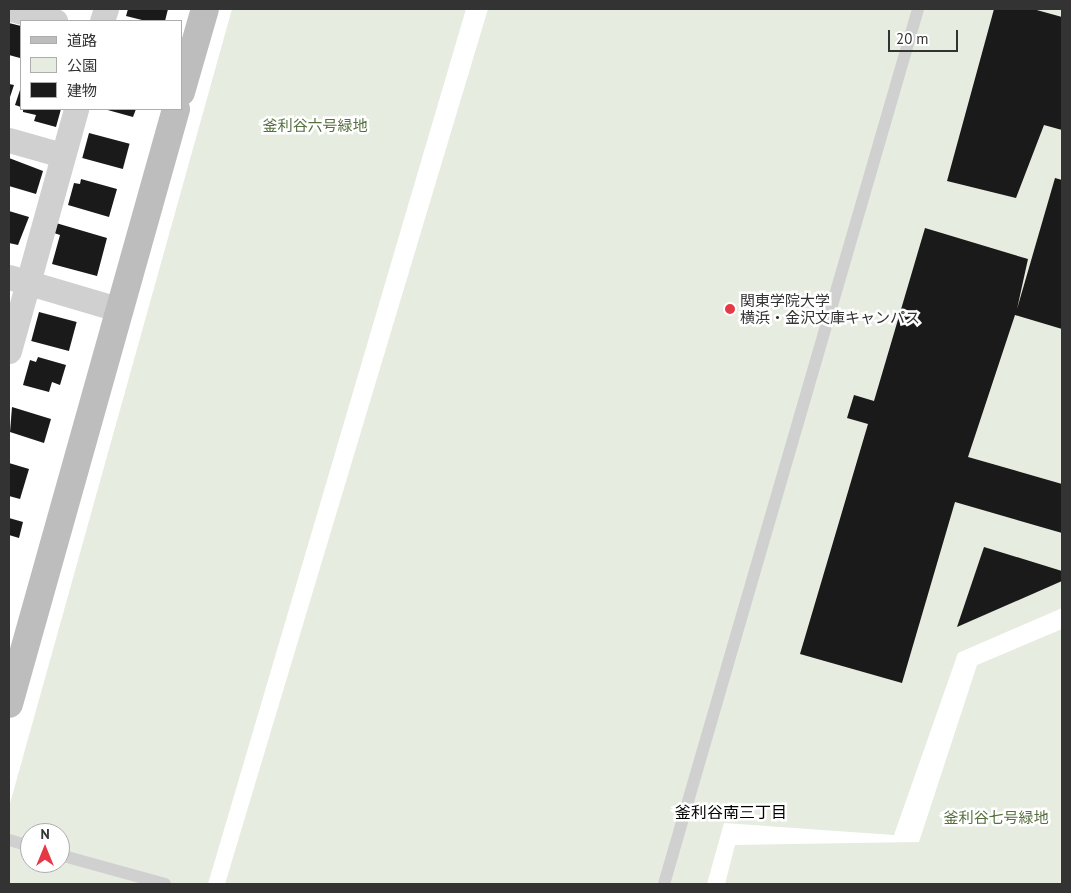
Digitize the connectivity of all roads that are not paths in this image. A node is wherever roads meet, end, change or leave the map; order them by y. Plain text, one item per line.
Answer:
1 (11, 9) edge
2 (206, 9) edge
3 (918, 9) edge
4 (51, 20) edge
5 (182, 89) edge
6 (76, 110) edge
7 (176, 110) edge
8 (9, 140) edge
9 (62, 155) junction
10 (19, 280) edge
11 (118, 309) junction
12 (9, 351) edge
13 (10, 697) edge
14 (70, 858) edge
15 (165, 884) edge
16 (664, 884) edge

1 - 4 street
2 - 5 street
3 - 16 lane
6 - 9 street
7 - 11 street
8 - 9 street
9 - 10 street
10 - 11 street
10 - 12 street
11 - 13 street
14 - 15 lane

